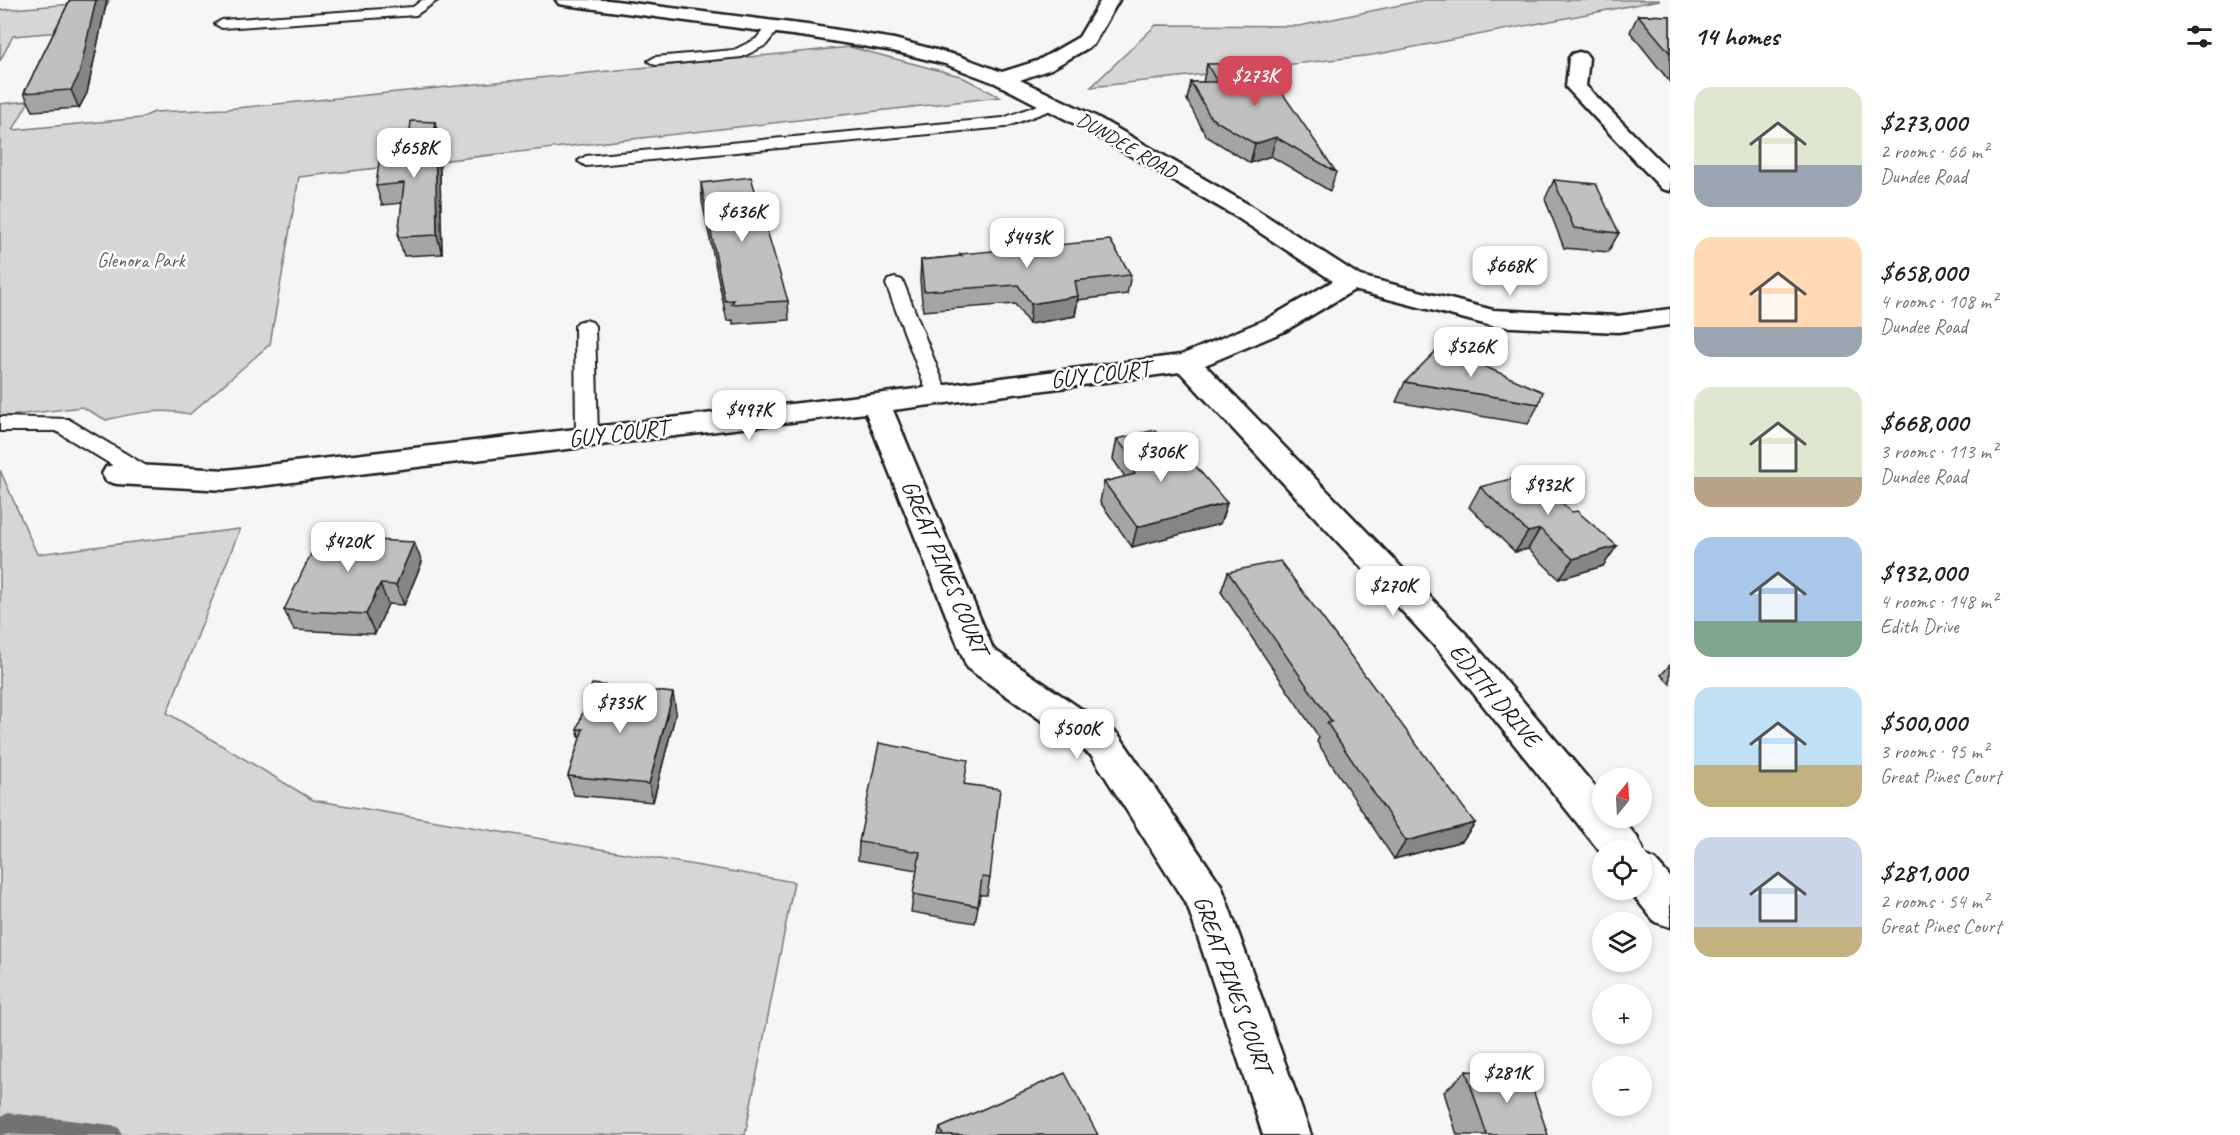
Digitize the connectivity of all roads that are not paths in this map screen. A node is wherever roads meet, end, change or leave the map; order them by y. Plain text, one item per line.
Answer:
1 (431, 0) edge
2 (565, 0) edge
3 (1110, 0) edge
4 (671, 6) edge
5 (222, 24) dead end
6 (774, 26) junction
7 (1579, 58) dead end
8 (655, 61) dead end
9 (1002, 79) junction
10 (1054, 104) junction
11 (586, 161) dead end
12 (1670, 184) edge
13 (1351, 281) junction
14 (895, 284) dead end
15 (1670, 316) edge
16 (585, 326) dead end
17 (1187, 363) junction
18 (938, 395) junction
19 (876, 403) junction
20 (0, 424) edge
21 (587, 437) junction
22 (131, 475) joint
23 (1615, 840) edge
24 (1652, 886) edge
25 (1670, 908) edge
26 (1287, 1135) edge

1 - 5 lane
2 - 4 street, DUNDEE ROAD
3 - 9 street
4 - 6 street, DUNDEE ROAD
6 - 8 lane
6 - 9 street, DUNDEE ROAD
7 - 12 street
9 - 10 street, DUNDEE ROAD
10 - 11 lane
10 - 13 street, DUNDEE ROAD
13 - 15 street, DUNDEE ROAD
13 - 17 street, GUY COURT
14 - 18 lane
16 - 21 lane
17 - 18 street, GUY COURT
17 - 23 street, EDITH DRIVE
18 - 19 street, GUY COURT
19 - 21 street, GUY COURT
19 - 26 street, GREAT PINES COURT
20 - 22 lane
21 - 22 street, GUY COURT
24 - 25 street

